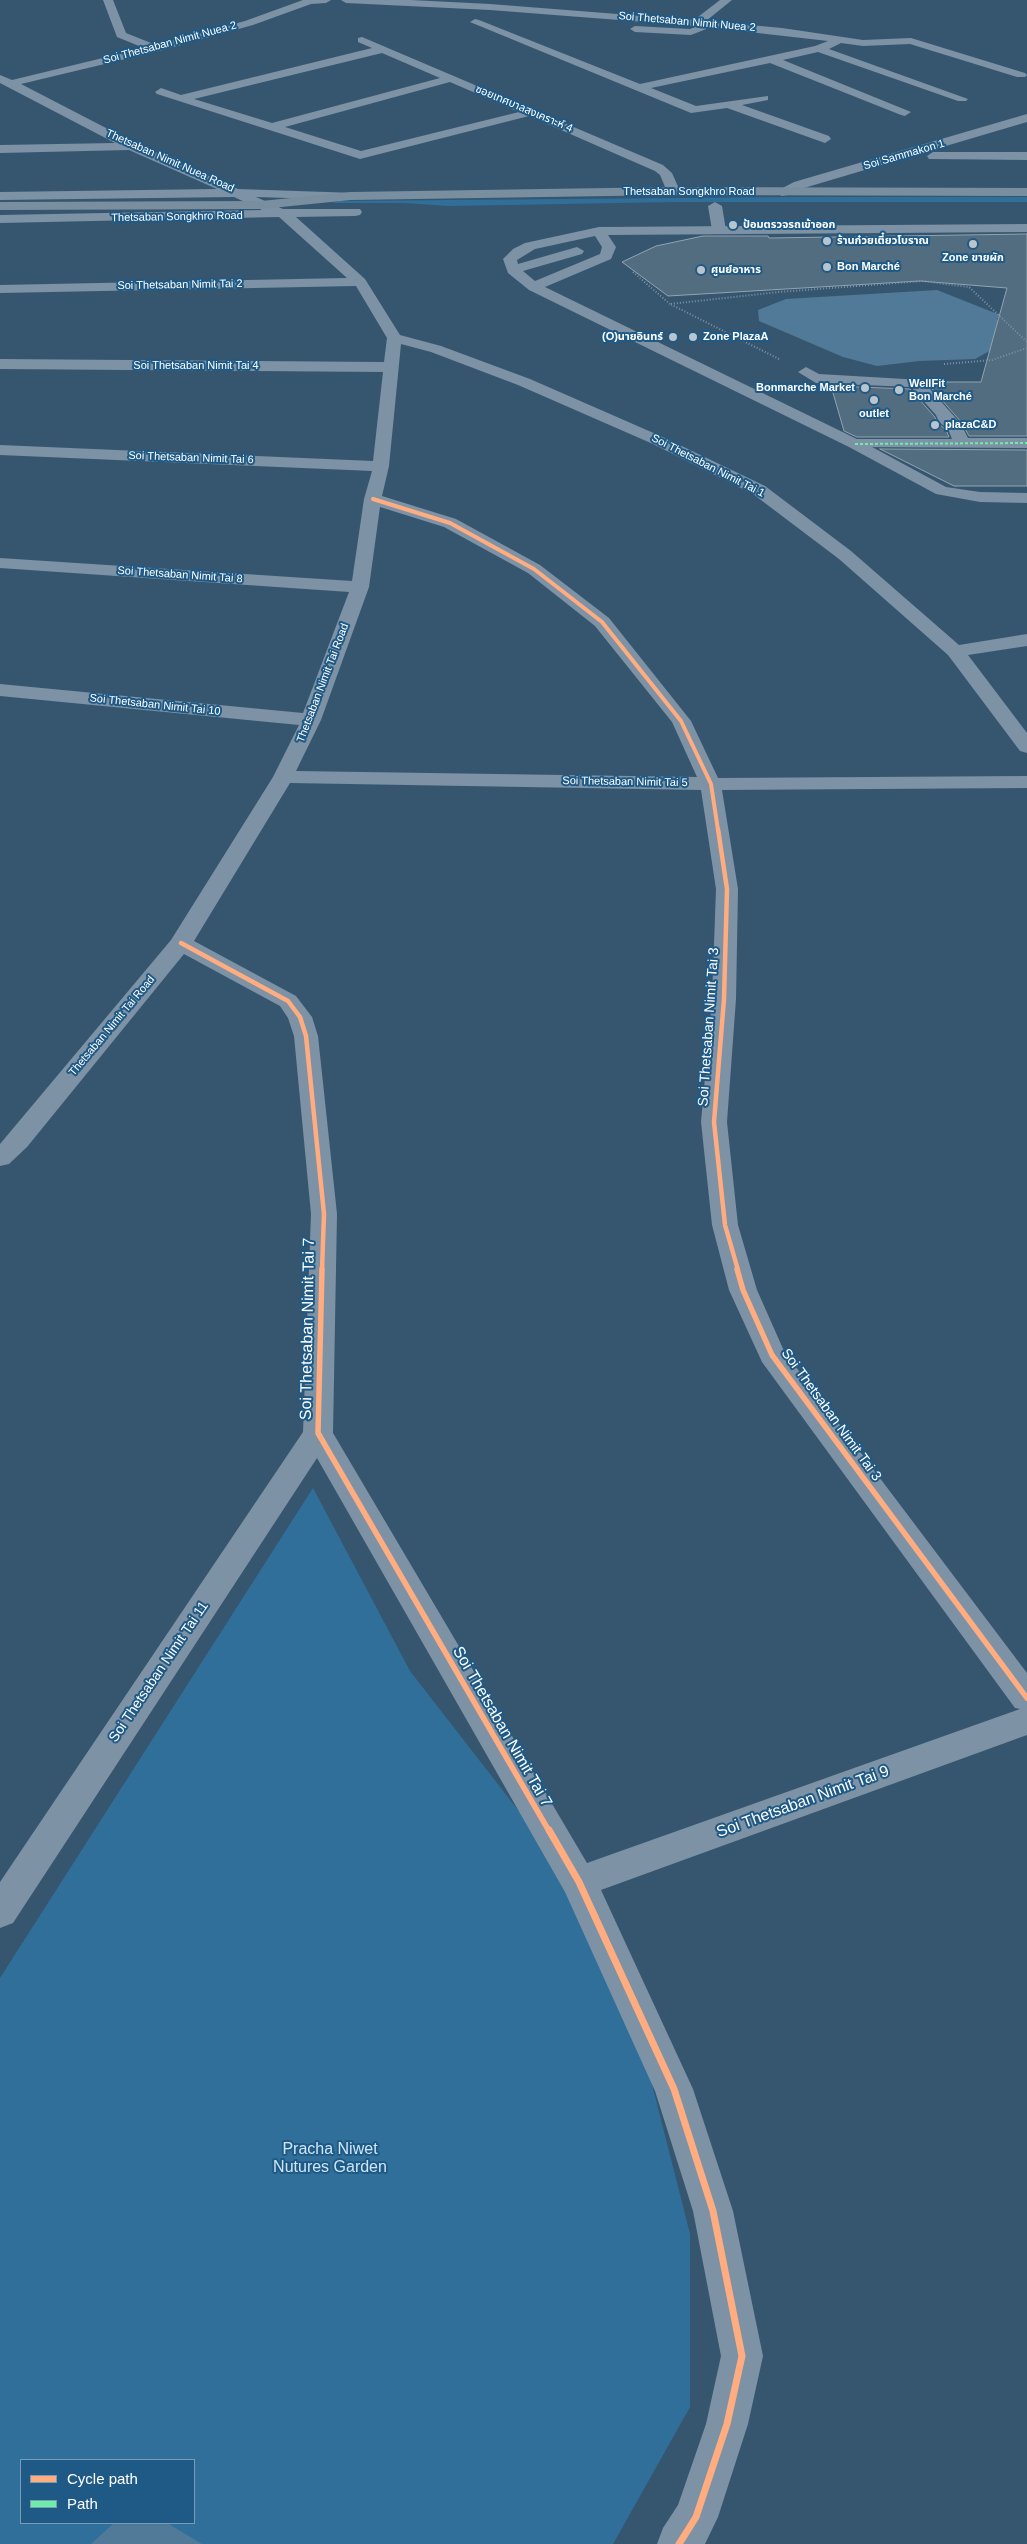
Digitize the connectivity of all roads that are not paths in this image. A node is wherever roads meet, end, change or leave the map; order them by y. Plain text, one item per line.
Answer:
1 (108, 0) edge
2 (309, 0) edge
3 (326, 0) edge
4 (346, 0) edge
5 (727, 0) edge
6 (487, 3) edge
7 (475, 22) dead end
8 (696, 22) junction
9 (710, 24) junction
10 (635, 29) dead end
11 (362, 40) dead end
12 (840, 41) junction
13 (155, 49) junction
14 (818, 49) junction
15 (383, 50) junction
16 (770, 59) junction
17 (1021, 76) dead end
18 (0, 78) edge
19 (452, 78) junction
20 (13, 83) junction
21 (640, 87) junction
22 (162, 92) dead end
23 (182, 98) junction
24 (764, 98) dead end
25 (962, 99) dead end
26 (730, 104) junction
27 (532, 112) junction
28 (905, 112) dead end
29 (1027, 118) edge
30 (272, 127) junction
31 (825, 139) dead end
32 (132, 146) junction
33 (0, 149) edge
34 (904, 156) junction
35 (1027, 156) edge
36 (673, 191) junction
37 (782, 192) junction
38 (1027, 192) edge
39 (240, 193) junction
40 (0, 196) edge
41 (351, 196) junction
42 (261, 205) junction
43 (848, 205) dead end
44 (1027, 205) edge
45 (0, 206) edge
46 (715, 206) dead end
47 (287, 216) junction
48 (0, 220) edge
49 (1027, 228) edge
50 (719, 230) junction
51 (599, 231) junction
52 (579, 251) dead end
53 (512, 270) junction
54 (360, 282) junction
55 (534, 287) junction
56 (0, 289) edge
57 (394, 338) junction
58 (0, 364) edge
59 (392, 367) junction
60 (806, 372) road end
61 (1027, 443) edge
62 (855, 444) junction
63 (962, 444) junction
64 (0, 450) edge
65 (382, 466) junction
66 (1027, 498) edge
67 (373, 500) junction
68 (0, 564) edge
69 (360, 587) junction
70 (1027, 640) edge
71 (955, 651) junction
72 (0, 690) edge
73 (311, 720) junction
74 (1027, 746) edge
75 (284, 777) junction
76 (1027, 782) edge
77 (711, 784) junction
78 (181, 943) junction
79 (6, 1145) edge
80 (318, 1433) junction
81 (1027, 1698) edge
82 (1027, 1721) edge
83 (579, 1882) junction
84 (0, 1912) edge
85 (679, 2544) edge

1 - 13 street
2 - 3 street, Soi Thetsaban Nimit Nuea 2
2 - 13 street, Soi Thetsaban Nimit Nuea 2
4 - 6 street, Soi Thetsaban Nimit Nuea 2
5 - 8 street
6 - 8 street, Soi Thetsaban Nimit Nuea 2
7 - 21 street
8 - 9 street, Soi Thetsaban Nimit Nuea 2
9 - 10 lane
9 - 12 street, Soi Thetsaban Nimit Nuea 2
11 - 15 street, ซอยเทศบาลสงเคราะห์ 4
12 - 14 street
12 - 17 street, Soi Thetsaban Nimit Nuea 2
13 - 20 street, Soi Thetsaban Nimit Nuea 2
14 - 16 street
14 - 25 street
15 - 19 street, ซอยเทศบาลสงเคราะห์ 4
15 - 23 street
16 - 21 street
16 - 28 street
18 - 20 street, Thetsaban Nimit Nuea Road
19 - 27 street, ซอยเทศบาลสงเคราะห์ 4
19 - 30 street
20 - 32 street, Thetsaban Nimit Nuea Road
21 - 26 street
22 - 23 street
23 - 30 street
24 - 26 street
26 - 31 street
27 - 30 street
27 - 36 street, ซอยเทศบาลสงเคราะห์ 4
29 - 34 street, Soi Sammakon 1
32 - 33 street
32 - 39 street, Thetsaban Nimit Nuea Road
34 - 35 street
34 - 37 street, Soi Sammakon 1
36 - 37 street, Thetsaban Songkhro Road
36 - 41 street, Thetsaban Songkhro Road
37 - 38 street, Thetsaban Songkhro Road
39 - 40 street, Thetsaban Songkhro Road
39 - 41 street, Thetsaban Songkhro Road
39 - 42 street, Thetsaban Nimit Nuea Road
41 - 42 street, Thetsaban Songkhro Road
42 - 45 street, Thetsaban Songkhro Road
42 - 47 street, Thetsaban Nimit Nuea Road
42 - 47 street, Thetsaban Songkhro Road
43 - 44 street
46 - 50 street
47 - 48 street, Thetsaban Songkhro Road
47 - 54 street
49 - 50 lane
50 - 51 lane
51 - 53 lane
51 - 55 lane
52 - 53 lane
53 - 55 lane
54 - 56 street, Soi Thetsaban Nimit Tai 2
54 - 57 street
55 - 62 lane
57 - 59 street, Thetsaban Nimit Tai Road
57 - 71 street, Soi Thetsaban Nimit Tai 1
58 - 59 street, Soi Thetsaban Nimit Tai 4
59 - 65 street, Thetsaban Nimit Tai Road
60 - 63 street
61 - 63 street
62 - 63 street
62 - 66 lane
64 - 65 street, Soi Thetsaban Nimit Tai 6
65 - 67 street, Thetsaban Nimit Tai Road
67 - 69 street, Thetsaban Nimit Tai Road
67 - 77 street, Soi Thetsaban Nimit Tai 3
68 - 69 street, Soi Thetsaban Nimit Tai 8
69 - 73 street, Thetsaban Nimit Tai Road
70 - 71 street
71 - 74 street, Soi Thetsaban Nimit Tai 1
72 - 73 street, Soi Thetsaban Nimit Tai 10
73 - 75 street, Thetsaban Nimit Tai Road
75 - 77 street, Soi Thetsaban Nimit Tai 5
75 - 78 street, Thetsaban Nimit Tai Road
76 - 77 street, Soi Thetsaban Nimit Tai 5
77 - 81 street, Soi Thetsaban Nimit Tai 3
78 - 79 street, Thetsaban Nimit Tai Road
78 - 80 street, Soi Thetsaban Nimit Tai 7
80 - 83 street, Soi Thetsaban Nimit Tai 7
80 - 84 street, Soi Thetsaban Nimit Tai 11
82 - 83 street, Soi Thetsaban Nimit Tai 9
83 - 85 street, Soi Thetsaban Nimit Tai 7

